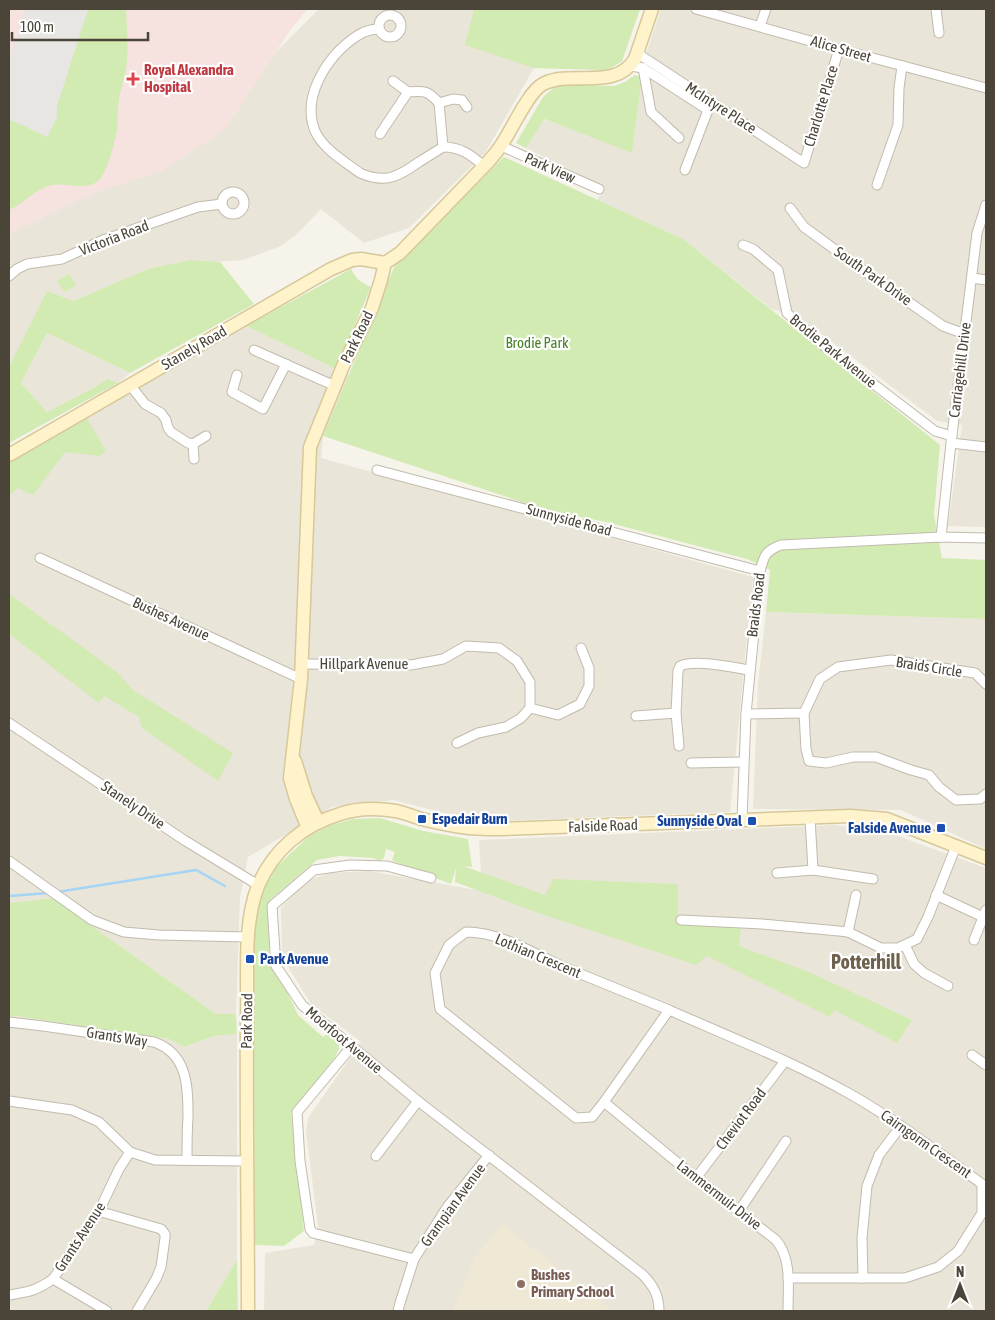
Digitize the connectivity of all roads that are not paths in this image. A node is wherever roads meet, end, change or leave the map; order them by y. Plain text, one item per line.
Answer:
1 (652, 9) edge
2 (696, 9) edge
3 (766, 9) edge
4 (936, 9) edge
5 (760, 26) junction
6 (379, 29) dead end
7 (939, 33) dead end
8 (839, 49) junction
9 (637, 53) junction
10 (902, 66) junction
11 (637, 67) junction
12 (393, 81) dead end
13 (986, 88) edge
14 (408, 92) junction
15 (439, 103) junction
16 (467, 107) dead end
17 (380, 134) dead end
18 (679, 138) dead end
19 (501, 146) junction
20 (443, 147) junction
21 (804, 163) joint
22 (484, 166) junction
23 (685, 170) dead end
24 (877, 185) dead end
25 (599, 189) dead end
26 (222, 204) dead end
27 (986, 205) edge
28 (790, 208) dead end
29 (743, 245) dead end
30 (385, 263) junction
31 (9, 276) edge
32 (972, 278) junction
33 (986, 280) edge
34 (965, 334) junction
35 (254, 350) dead end
36 (286, 364) junction
37 (237, 375) dead end
38 (130, 385) junction
39 (335, 386) junction
40 (206, 436) dead end
41 (951, 440) junction
42 (193, 444) junction
43 (986, 447) edge
44 (9, 455) edge
45 (194, 459) dead end
46 (377, 470) dead end
47 (941, 538) junction
48 (986, 538) edge
49 (40, 558) dead end
50 (760, 571) junction
51 (581, 648) dead end
52 (302, 664) junction
53 (749, 670) junction
54 (301, 679) junction
55 (986, 684) edge
56 (530, 708) junction
57 (676, 713) junction
58 (804, 713) junction
59 (746, 714) junction
60 (636, 716) dead end
61 (9, 723) edge
62 (457, 743) dead end
63 (679, 746) dead end
64 (743, 762) junction
65 (691, 763) dead end
66 (986, 794) edge
67 (810, 818) junction
68 (742, 821) junction
69 (313, 825) junction
70 (956, 846) junction
71 (986, 858) edge
72 (9, 861) edge
73 (813, 870) junction
74 (777, 873) dead end
75 (431, 878) dead end
76 (873, 879) dead end
77 (258, 885) junction
78 (856, 895) dead end
79 (936, 895) junction
80 (985, 913) edge
81 (681, 920) dead end
82 (848, 932) junction
83 (248, 937) junction
84 (974, 940) dead end
85 (905, 945) junction
86 (948, 986) dead end
87 (669, 1010) junction
88 (9, 1022) edge
89 (352, 1046) junction
90 (972, 1055) dead end
91 (785, 1060) junction
92 (986, 1065) edge
93 (9, 1101) edge
94 (418, 1101) junction
95 (604, 1102) junction
96 (901, 1126) junction
97 (786, 1141) dead end
98 (130, 1152) junction
99 (489, 1155) junction
100 (376, 1156) dead end
101 (187, 1160) junction
102 (246, 1161) junction
103 (696, 1178) junction
104 (99, 1211) junction
105 (739, 1211) junction
106 (414, 1259) junction
107 (788, 1278) junction
108 (863, 1278) junction
109 (53, 1279) junction
110 (9, 1295) edge
111 (107, 1311) edge
112 (137, 1311) edge
113 (248, 1311) edge
114 (398, 1311) edge
115 (660, 1311) edge
116 (788, 1311) edge

1 - 9 street
2 - 5 street, Alice Street
3 - 5 street
4 - 7 street
5 - 8 street, Alice Street
6 - 20 street
8 - 10 street, Alice Street
8 - 21 street, Charlotte Place
9 - 11 street
9 - 21 street, McIntyre Place
10 - 13 street, Alice Street
10 - 24 street
11 - 18 street
11 - 19 street
11 - 23 street
12 - 14 street
14 - 15 street
14 - 17 street
15 - 16 street
15 - 20 street
19 - 22 street
19 - 25 street, Park View
20 - 22 street
22 - 30 street
26 - 31 street, Victoria Road
27 - 32 street, Carriagehill Drive
28 - 34 street, South Park Drive
29 - 41 street, Brodie Park Avenue
30 - 38 street, Stanely Road
30 - 39 street, Park Road
32 - 33 street
32 - 34 street, Carriagehill Drive
34 - 41 street, Carriagehill Drive
35 - 36 street
36 - 37 street
36 - 39 street
38 - 42 street
38 - 44 street, Stanely Road
39 - 52 street, Park Road
40 - 42 street
41 - 43 street, Brodie Park Avenue
41 - 47 street, Carriagehill Drive
42 - 45 street
46 - 50 street, Sunnyside Road
47 - 48 street, Braids Road
47 - 50 street, Braids Road
49 - 54 street, Bushes Avenue
50 - 53 street, Braids Road
51 - 56 street
52 - 54 street, Park Road
52 - 56 street, Hillpark Avenue
53 - 57 street
53 - 59 street, Braids Road
54 - 69 street, Park Road
55 - 58 street, Braids Circle
56 - 62 street
57 - 60 street
57 - 63 street
58 - 59 street
58 - 66 street, Braids Circle
59 - 64 street, Braids Road
61 - 77 street, Stanely Drive
64 - 65 street
64 - 68 street, Braids Road
67 - 68 street, Falside Road
67 - 70 street, Falside Road
67 - 73 street
68 - 69 street, Falside Road
69 - 77 street, Park Road
70 - 71 street, Falside Road
70 - 79 street
72 - 83 street
73 - 74 street
73 - 76 street
75 - 89 street, Moorfoot Avenue
77 - 83 street, Park Road
78 - 82 street
79 - 80 street
79 - 85 street
80 - 84 street
81 - 82 street
82 - 85 street
83 - 102 street, Park Road
85 - 86 street
87 - 91 street, Cairngorm Crescent
87 - 95 street, Lothian Crescent
87 - 95 street, Lothian Crescent
88 - 101 street, Grants Way
89 - 94 street, Moorfoot Avenue
89 - 106 street
90 - 92 street
91 - 96 street, Cairngorm Crescent
91 - 103 street, Cheviot Road
93 - 98 street
94 - 99 street, Moorfoot Avenue
94 - 100 street
95 - 103 street, Lammermuir Drive
96 - 108 street
96 - 108 street, Cairngorm Crescent
97 - 105 street
98 - 101 street
98 - 104 street, Grants Avenue
99 - 106 street, Grampian Avenue
99 - 115 street, Moorfoot Avenue
101 - 102 street
102 - 113 street, Park Road
103 - 105 street, Lammermuir Drive
104 - 109 street, Grants Avenue
104 - 112 street
105 - 107 street, Lammermuir Drive
106 - 114 street, Grampian Avenue
107 - 108 street, Cairngorm Crescent
107 - 116 street, Lammermuir Drive
109 - 110 street, Grants Avenue
109 - 111 street

